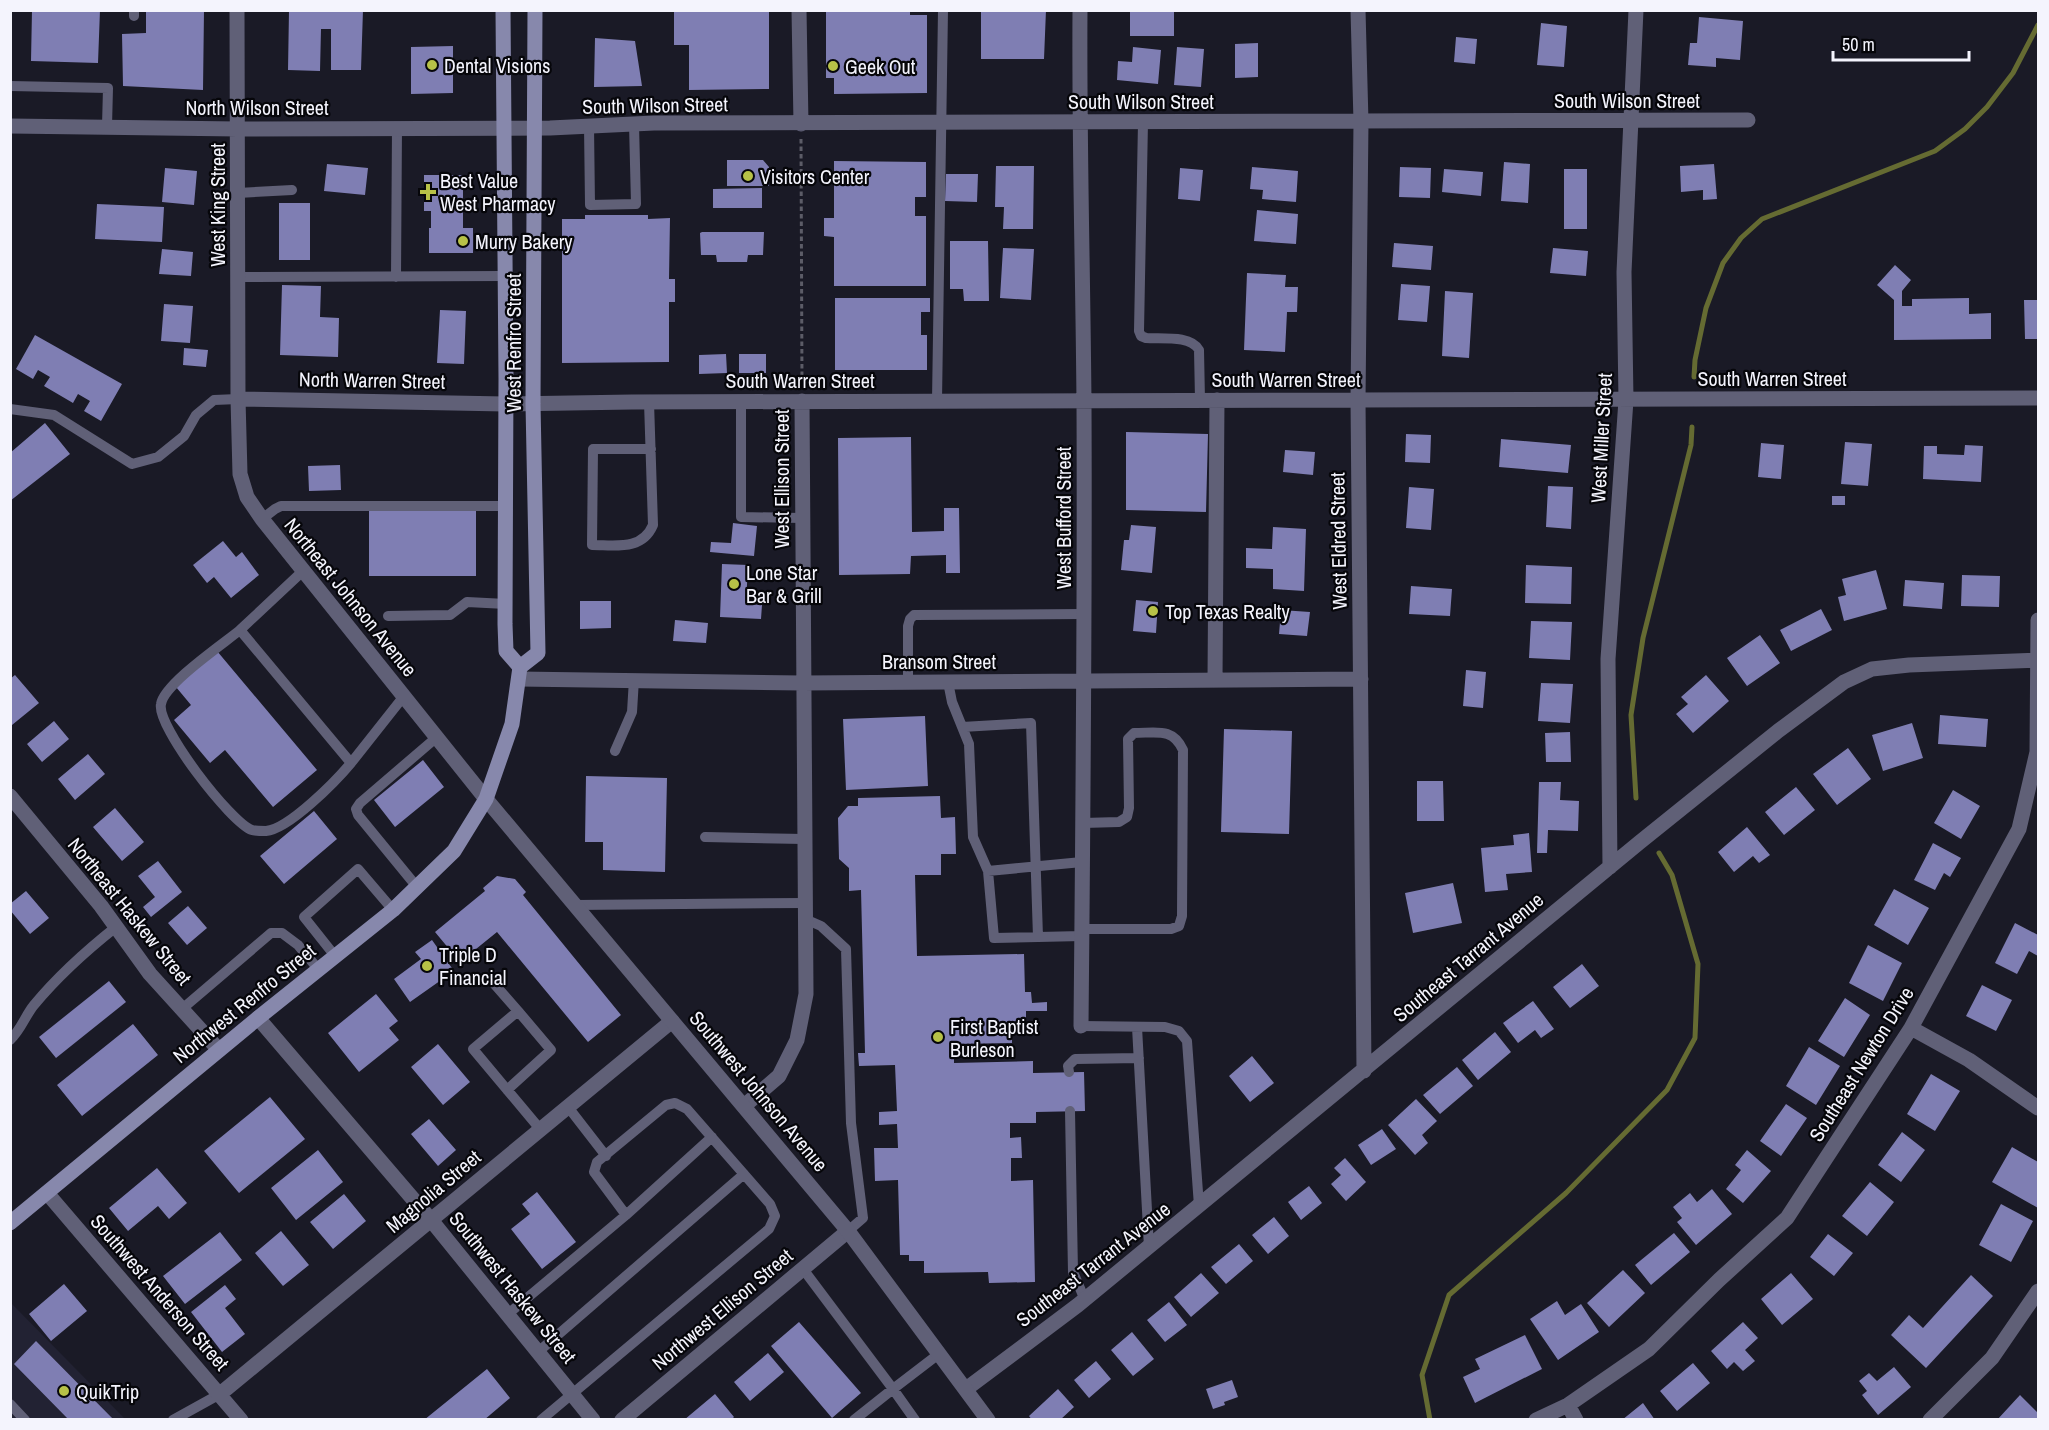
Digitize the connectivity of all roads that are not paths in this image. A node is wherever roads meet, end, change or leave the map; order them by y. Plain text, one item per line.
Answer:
1 (237, 10) edge
2 (503, 10) edge
3 (535, 10) edge
4 (799, 10) edge
5 (943, 10) edge
6 (1080, 10) edge
7 (1358, 10) edge
8 (1636, 10) edge
9 (10, 86) edge
10 (1748, 120) dead end
11 (1632, 121) junction
12 (1143, 122) junction
13 (1361, 122) junction
14 (941, 123) junction
15 (1079, 123) junction
16 (634, 124) junction
17 (801, 124) junction
18 (10, 126) edge
19 (107, 126) junction
20 (589, 126) junction
21 (397, 127) junction
22 (504, 128) junction
23 (535, 128) junction
24 (238, 129) junction
25 (292, 190) dead end
26 (238, 193) junction
27 (504, 276) junction
28 (238, 277) junction
29 (396, 277) junction
30 (2038, 398) edge
31 (238, 399) junction
32 (1200, 400) junction
33 (1216, 400) junction
34 (1358, 400) junction
35 (1626, 400) junction
36 (802, 401) junction
37 (937, 401) junction
38 (1084, 401) junction
39 (649, 402) junction
40 (741, 402) junction
41 (505, 404) junction
42 (533, 404) junction
43 (11, 410) edge
44 (651, 449) junction
45 (505, 506) junction
46 (802, 518) junction
47 (262, 519) junction
48 (304, 570) junction
49 (506, 604) junction
50 (1084, 614) junction
51 (388, 616) dead end
52 (2038, 620) edge
53 (240, 630) junction
54 (2038, 660) edge
55 (519, 673) junction
56 (1360, 679) junction
57 (634, 680) junction
58 (1215, 680) junction
59 (1084, 681) junction
60 (908, 682) junction
61 (948, 682) junction
62 (802, 683) junction
63 (404, 696) junction
64 (962, 727) junction
65 (436, 737) junction
66 (615, 751) dead end
67 (351, 763) junction
68 (10, 796) edge
69 (486, 800) junction
70 (1083, 823) junction
71 (705, 837) dead end
72 (804, 839) junction
73 (1082, 862) junction
74 (1037, 867) junction
75 (1610, 867) junction
76 (988, 872) junction
77 (417, 887) junction
78 (805, 903) junction
79 (575, 905) junction
80 (393, 910) junction
81 (805, 919) junction
82 (116, 927) junction
83 (1082, 932) junction
84 (1038, 937) junction
85 (335, 956) junction
86 (319, 970) junction
87 (489, 978) dead end
88 (182, 1009) junction
89 (518, 1011) junction
90 (258, 1018) junction
91 (672, 1021) junction
92 (1081, 1026) joint
93 (1137, 1027) junction
94 (1911, 1028) junction
95 (10, 1040) edge
96 (219, 1050) junction
97 (1139, 1058) junction
98 (1364, 1071) junction
99 (1069, 1072) dead end
100 (507, 1090) junction
101 (744, 1106) junction
102 (568, 1107) junction
103 (2038, 1108) edge
104 (1070, 1111) dead end
105 (540, 1129) junction
106 (712, 1137) junction
107 (606, 1156) junction
108 (744, 1174) junction
109 (47, 1193) junction
110 (1199, 1206) junction
111 (626, 1215) junction
112 (431, 1220) junction
113 (10, 1223) edge
114 (848, 1231) junction
115 (1149, 1247) junction
116 (803, 1269) junction
117 (2038, 1292) edge
118 (1085, 1300) junction
119 (508, 1314) junction
120 (538, 1352) junction
121 (940, 1353) junction
122 (893, 1389) junction
123 (966, 1389) junction
124 (220, 1394) junction
125 (573, 1395) junction
126 (10, 1404) edge
127 (1568, 1405) junction
128 (25, 1419) edge
129 (173, 1419) edge
130 (241, 1419) edge
131 (541, 1419) edge
132 (593, 1419) edge
133 (622, 1419) edge
134 (855, 1419) edge
135 (915, 1419) edge
136 (988, 1419) edge
137 (1536, 1419) edge
138 (1576, 1419) edge
139 (1932, 1419) edge

1 - 24 street, West King Street
2 - 22 main road, West Renfro Street
3 - 23 main road, West Renfro Street
4 - 17 street
5 - 14 lane
6 - 15 street, West Bufford Street
7 - 13 street, West Eldred Street
8 - 11 street, West Miller Street
9 - 19 lane
10 - 11 street, South Wilson Street
11 - 13 street, South Wilson Street
11 - 35 street, West Miller Street
12 - 13 street, South Wilson Street
12 - 15 street, South Wilson Street
12 - 32 lane
13 - 34 street, West Eldred Street
14 - 15 street, South Wilson Street
14 - 17 street, South Wilson Street
14 - 37 lane
15 - 38 street, West Bufford Street
16 - 17 street, South Wilson Street
16 - 20 street, South Wilson Street
16 - 20 lane
18 - 19 street, North Wilson Street
19 - 24 street, North Wilson Street
20 - 23 street, South Wilson Street
21 - 22 street, North Wilson Street
21 - 24 street, North Wilson Street
21 - 29 lane
22 - 23 street, South Wilson Street
22 - 27 main road, West Renfro Street
23 - 42 main road, West Renfro Street
24 - 26 street, West King Street
25 - 26 lane
26 - 28 street, West King Street
27 - 29 lane
27 - 41 main road, West Renfro Street
28 - 29 lane
28 - 31 street, West King Street
30 - 35 street, South Warren Street
31 - 41 street, North Warren Street
31 - 43 lane
31 - 47 street, Northeast Johnson Avenue
32 - 33 street, South Warren Street
32 - 38 street, South Warren Street
33 - 34 street, South Warren Street
33 - 58 street
34 - 35 street, South Warren Street
34 - 56 street, West Eldred Street
35 - 75 street, West Miller Street
36 - 37 street, South Warren Street
36 - 40 street, South Warren Street
36 - 46 street, West Ellison Street
37 - 38 street, South Warren Street
38 - 50 street, West Bufford Street
39 - 40 street, South Warren Street
39 - 42 street, South Warren Street
39 - 44 lane
40 - 46 lane
41 - 42 street, North Warren Street
41 - 45 main road, West Renfro Street
42 - 55 main road, West Renfro Street
44 - 44 lane
45 - 47 lane
45 - 49 main road, West Renfro Street
46 - 62 street, West Ellison Street
47 - 48 street, Northeast Johnson Avenue
48 - 53 lane
48 - 63 street, Northeast Johnson Avenue
49 - 51 lane
49 - 55 main road, West Renfro Street
50 - 59 street, West Bufford Street
50 - 60 lane
52 - 54 street, Southeast Newton Drive
53 - 67 lane
53 - 67 lane
54 - 75 street, Southeast Tarrant Avenue
54 - 94 street, Southeast Newton Drive
55 - 57 street, Bransom Street
55 - 69 main road
56 - 58 street, Bransom Street
56 - 98 street, West Eldred Street
57 - 62 street, Bransom Street
57 - 66 lane
58 - 59 street, Bransom Street
59 - 61 street, Bransom Street
59 - 70 street, West Bufford Street
60 - 61 street, Bransom Street
60 - 62 street, Bransom Street
61 - 64 lane
62 - 72 street, West Ellison Street
63 - 65 street, Northeast Johnson Avenue
63 - 67 lane
64 - 74 lane
64 - 76 lane
65 - 69 street, Northeast Johnson Avenue
65 - 77 lane
68 - 82 street, Northeast Haskew Street
69 - 77 main road, Northwest Renfro Street
69 - 79 street, Southwest Johnson Avenue
70 - 73 street, West Bufford Street
70 - 83 lane
71 - 72 lane
72 - 78 street, West Ellison Street
73 - 74 lane
73 - 83 street, West Bufford Street
74 - 76 lane
74 - 84 lane
75 - 98 street, Southeast Tarrant Avenue
76 - 84 lane
77 - 80 main road, Northwest Renfro Street
78 - 79 lane
78 - 81 street, West Ellison Street
79 - 91 street, Southwest Johnson Avenue
80 - 85 main road, Northwest Renfro Street
80 - 85 lane
81 - 101 street, West Ellison Street
81 - 114 lane
82 - 88 street, Northeast Haskew Street
82 - 95 lane
83 - 84 lane
83 - 92 street, West Bufford Street
85 - 86 main road, Northwest Renfro Street
86 - 88 lane
86 - 90 main road, Northwest Renfro Street
87 - 89 lane
88 - 96 street, Northeast Haskew Street
89 - 100 lane
89 - 100 lane
90 - 96 main road, Northwest Renfro Street
90 - 112 street, Southwest Haskew Street
91 - 101 street, Southwest Johnson Avenue
91 - 102 street, Magnolia Street
92 - 93 lane
93 - 97 lane
93 - 110 lane
94 - 103 street
94 - 127 street, Southeast Newton Drive
96 - 109 main road, Northwest Renfro Street
97 - 99 lane
97 - 115 lane
98 - 110 street, Southeast Tarrant Avenue
100 - 105 lane
101 - 114 street, Southwest Johnson Avenue
102 - 105 street, Magnolia Street
102 - 107 lane
104 - 118 lane
105 - 112 street, Magnolia Street
106 - 107 lane
106 - 108 lane
106 - 111 lane
107 - 111 lane
108 - 120 lane
108 - 125 lane
109 - 113 main road, Northwest Renfro Street
109 - 124 street, Southwest Anderson Street
110 - 115 street, Southeast Tarrant Avenue
111 - 119 lane
112 - 119 street, Southwest Haskew Street
112 - 124 street, Magnolia Street
114 - 116 street, Northwest Ellison Street
114 - 121 street, Southwest Johnson Avenue
115 - 118 street, Southeast Tarrant Avenue
116 - 122 lane
116 - 133 street, Northwest Ellison Street
117 - 139 street
118 - 123 street, Southeast Tarrant Avenue
119 - 120 street, Southwest Haskew Street
120 - 125 street, Southwest Haskew Street
121 - 122 lane
121 - 123 street, Southwest Johnson Avenue
122 - 134 lane
122 - 135 lane
123 - 136 street, Southwest Johnson Avenue
124 - 129 lane
124 - 130 street, Southwest Anderson Street
125 - 131 lane
125 - 132 street, Southwest Haskew Street
126 - 128 lane
127 - 137 street, Southeast Newton Drive
127 - 138 street

